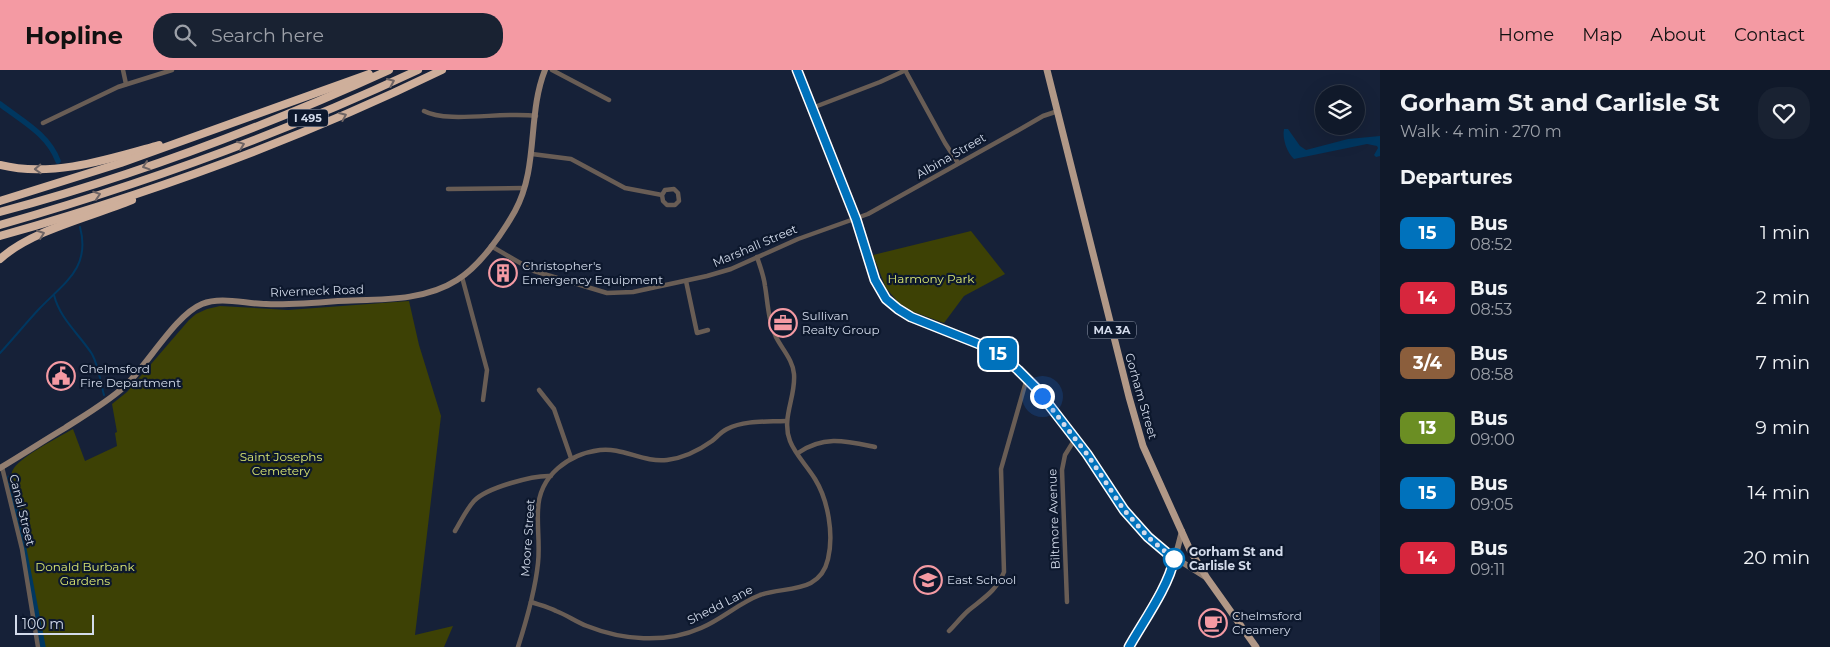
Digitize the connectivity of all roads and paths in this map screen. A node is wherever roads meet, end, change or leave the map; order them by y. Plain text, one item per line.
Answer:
1 (123, 70) edge
2 (172, 70) edge
3 (380, 70) edge
4 (390, 70) edge
5 (418, 70) edge
6 (442, 70) edge
7 (545, 70) edge
8 (552, 70) edge
9 (797, 70) edge
10 (905, 70) edge
11 (1047, 70) edge
12 (126, 84) junction
13 (609, 100) dead end
14 (812, 108) junction
15 (424, 111) dead end
16 (1058, 111) junction
17 (536, 116) junction
18 (43, 123) dead end
19 (188, 140) junction
20 (532, 154) junction
21 (958, 163) junction
22 (0, 165) edge
23 (195, 174) junction
24 (524, 188) junction
25 (448, 189) dead end
26 (662, 195) junction
27 (0, 201) edge
28 (0, 212) edge
29 (856, 219) junction
30 (0, 224) edge
31 (0, 236) edge
32 (491, 246) junction
33 (757, 257) junction
34 (0, 259) edge
35 (462, 277) junction
36 (686, 281) junction
37 (708, 330) dead end
38 (1027, 378) junction
39 (539, 390) dead end
40 (483, 400) dead end
41 (786, 421) junction
42 (1075, 439) junction
43 (875, 447) dead end
44 (798, 453) junction
45 (571, 458) junction
46 (1, 468) edge
47 (551, 476) junction
48 (1182, 530) junction
49 (455, 531) dead end
50 (1174, 559) junction
51 (1207, 578) junction
52 (532, 602) junction
53 (1068, 602) dead end
54 (949, 631) dead end
55 (38, 647) edge
56 (518, 647) edge
57 (1129, 647) edge
58 (1256, 647) edge

1 - 12 street
2 - 12 street
3 - 19 highway
4 -> 28 highway, I 495
30 -> 5 highway, I 495
23 -> 6 highway
7 - 17 street, Riverneck Road
8 - 13 street
9 - 14 street
10 - 14 street
10 - 21 street
11 - 16 main road, Gorham Street / MA 3A
12 - 18 street
14 - 29 street
15 - 17 street
16 - 21 street, Albina Street
16 - 48 main road, Gorham Street / MA 3A
17 - 20 street, Riverneck Road
19 -> 22 highway
19 - 27 highway
20 - 24 street, Riverneck Road
20 - 26 street
21 - 29 street, Albina Street
23 - 31 highway
34 -> 23 highway
24 - 25 street
24 - 32 street, Riverneck Road
26 - 26 street
29 - 33 street, Marshall Street
29 - 38 street
32 - 35 street, Riverneck Road
32 - 36 street, Marshall Street
33 - 36 street, Marshall Street
33 - 41 street, Shedd Lane
35 - 40 street
35 - 46 street, Riverneck Road
36 - 37 street
38 - 42 street
38 - 54 street
39 - 45 street
41 - 44 street, Shedd Lane
41 - 45 street, Moore Street
42 - 50 street
42 - 53 street, Biltmore Avenue
43 - 44 street
44 - 52 street, Shedd Lane
45 - 47 street, Moore Street
46 - 55 street, Canal Street
47 - 49 street
47 - 52 street, Moore Street
48 - 50 street
48 - 51 main road, Gorham Street / MA 3A
50 - 51 street
50 - 57 street
51 - 58 main road, Gorham Street / MA 3A
52 - 56 street, Moore Street

